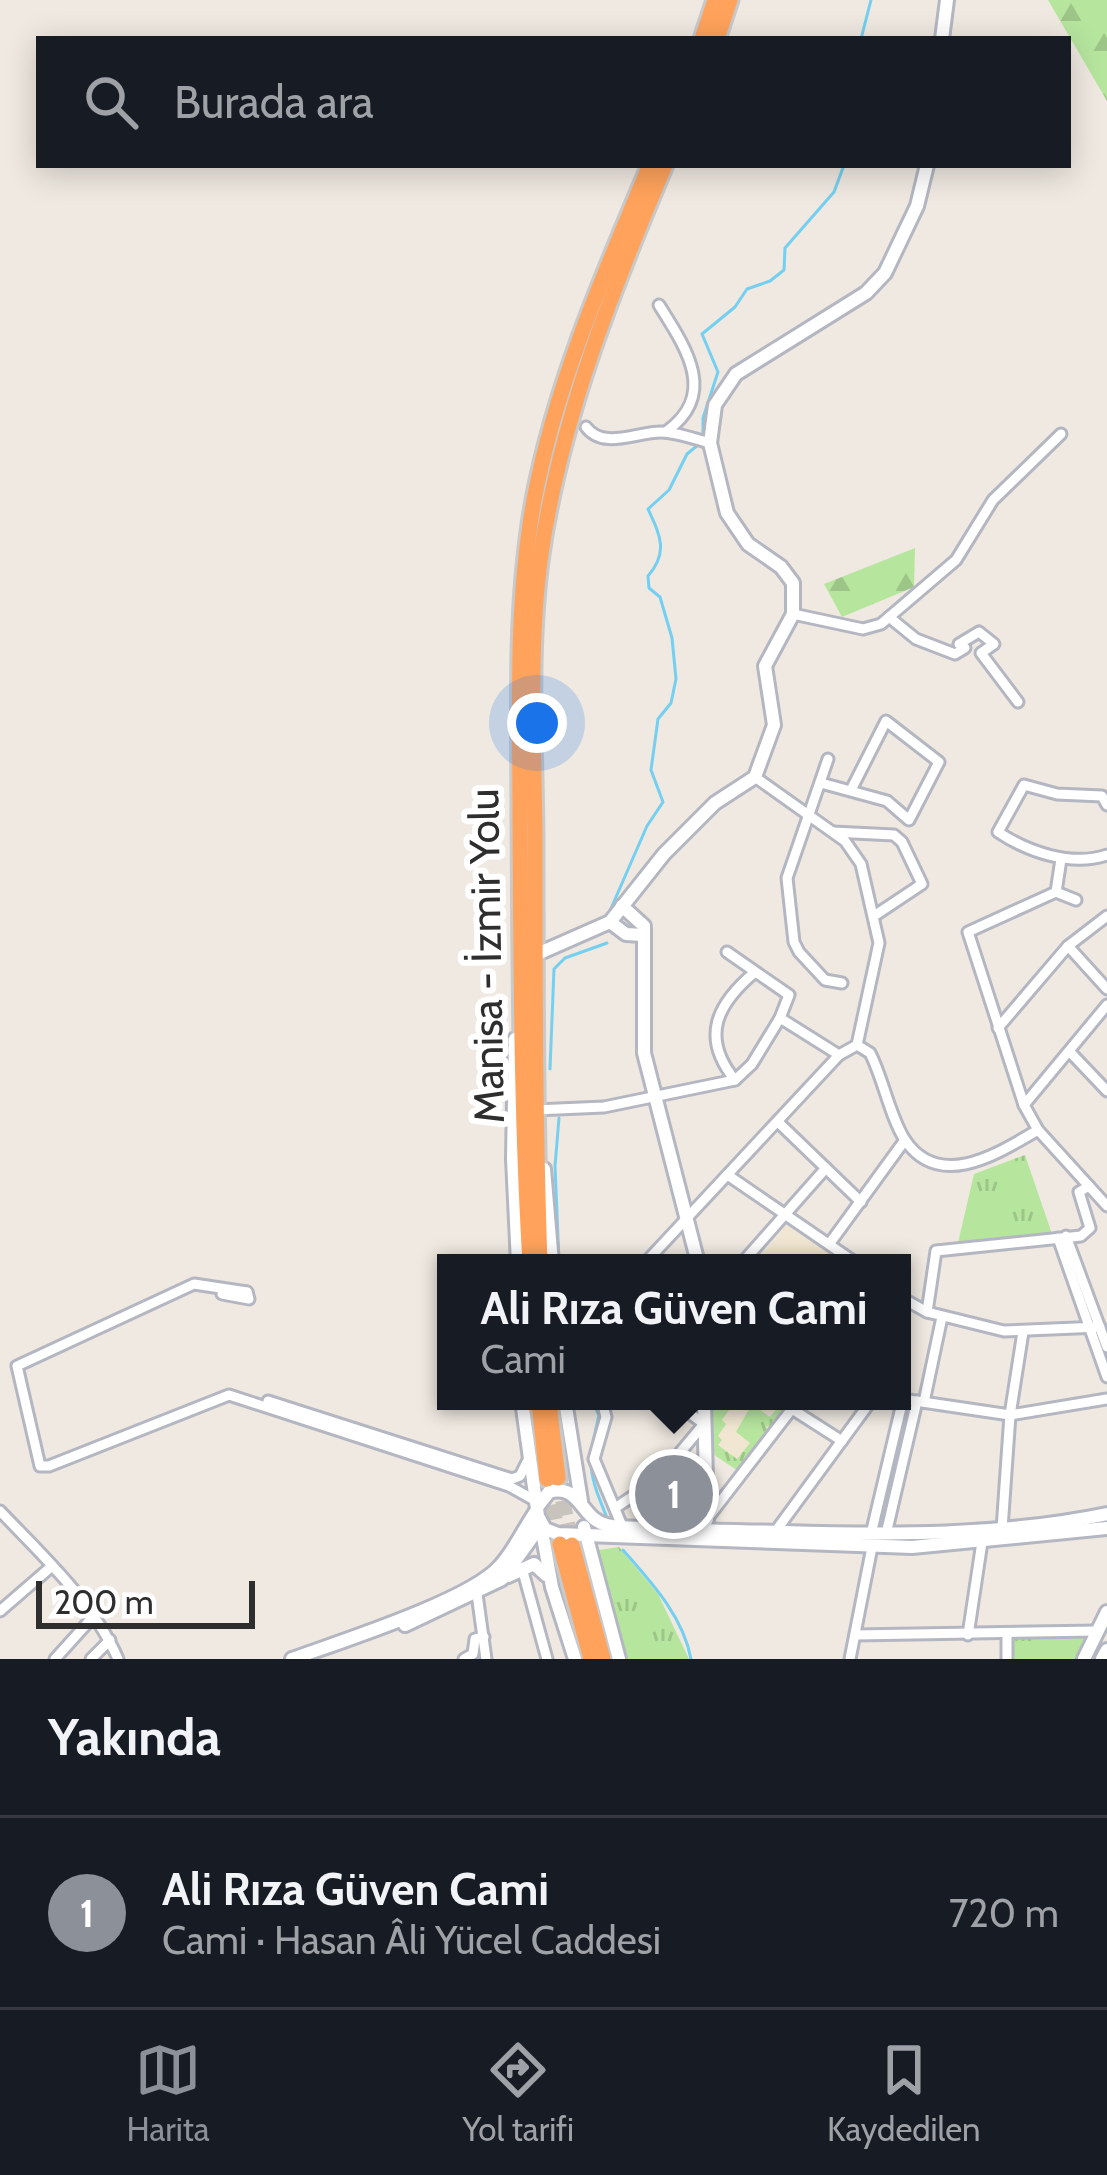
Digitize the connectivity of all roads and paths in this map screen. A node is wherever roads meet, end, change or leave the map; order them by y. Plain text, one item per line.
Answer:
1 (715, 0) edge
2 (730, 0) edge
3 (947, 0) edge
4 (703, 36) edge
5 (717, 36) edge
6 (942, 36) edge
7 (649, 168) edge
8 (664, 168) edge
9 (926, 168) edge
10 (659, 305) dead end
11 (586, 427) dead end
12 (667, 431) junction
13 (1061, 434) dead end
14 (710, 443) junction
15 (793, 614) junction
16 (890, 617) junction
17 (1018, 702) dead end
18 (828, 759) dead end
19 (755, 777) junction
20 (1107, 782) edge
21 (820, 783) junction
22 (851, 790) junction
23 (1105, 800) edge
24 (811, 814) junction
25 (833, 832) junction
26 (1107, 855) edge
27 (1061, 859) junction
28 (1056, 892) junction
29 (1076, 900) dead end
30 (622, 906) junction
31 (874, 916) junction
32 (1107, 916) edge
33 (610, 922) junction
34 (643, 935) junction
35 (1068, 946) junction
36 (728, 952) dead end
37 (528, 955) junction
38 (755, 972) junction
39 (842, 983) dead end
40 (1107, 989) edge
41 (1107, 1005) edge
42 (780, 1018) junction
43 (998, 1028) junction
44 (857, 1046) junction
45 (1070, 1052) junction
46 (839, 1055) junction
47 (735, 1080) junction
48 (1107, 1090) edge
49 (657, 1095) junction
50 (1024, 1105) junction
51 (536, 1113) junction
52 (778, 1122) junction
53 (1038, 1130) junction
54 (905, 1141) junction
55 (826, 1168) junction
56 (729, 1176) junction
57 (1089, 1186) junction
58 (861, 1202) junction
59 (1107, 1206) edge
60 (786, 1214) junction
61 (688, 1220) junction
62 (1062, 1237) junction
63 (830, 1244) junction
64 (518, 1254) edge
65 (530, 1254) edge
66 (540, 1254) edge
67 (551, 1254) edge
68 (654, 1254) edge
69 (696, 1254) edge
70 (750, 1254) edge
71 (844, 1254) edge
72 (911, 1303) edge
73 (927, 1312) junction
74 (941, 1317) junction
75 (1095, 1328) junction
76 (1023, 1332) junction
77 (1104, 1349) edge
78 (20, 1369) junction
79 (1107, 1377) edge
80 (911, 1400) edge
81 (1107, 1400) edge
82 (921, 1402) junction
83 (523, 1410) edge
84 (541, 1410) edge
85 (549, 1410) edge
86 (566, 1410) edge
87 (604, 1410) edge
88 (609, 1410) edge
89 (685, 1410) edge
90 (704, 1410) edge
91 (791, 1410) edge
92 (802, 1410) edge
93 (865, 1410) edge
94 (901, 1410) edge
95 (1010, 1414) junction
96 (606, 1418) junction
97 (704, 1424) junction
98 (842, 1441) junction
99 (528, 1460) junction
100 (537, 1505) junction
101 (615, 1508) junction
102 (582, 1509) junction
103 (0, 1510) edge
104 (1107, 1514) edge
105 (542, 1525) junction
106 (622, 1526) junction
107 (1107, 1528) edge
108 (1002, 1529) junction
109 (700, 1530) junction
110 (775, 1532) junction
111 (876, 1538) junction
112 (571, 1539) junction
113 (982, 1541) junction
114 (52, 1566) junction
115 (522, 1568) junction
116 (502, 1580) junction
117 (552, 1587) junction
118 (477, 1594) junction
119 (0, 1610) edge
120 (1107, 1612) edge
121 (92, 1618) junction
122 (1097, 1631) junction
123 (856, 1634) junction
124 (968, 1635) junction
125 (1006, 1635) junction
126 (484, 1637) junction
127 (110, 1640) junction
128 (1107, 1650) edge
129 (55, 1659) edge
130 (91, 1659) edge
131 (118, 1659) edge
132 (292, 1659) edge
133 (308, 1659) edge
134 (464, 1659) edge
135 (486, 1659) edge
136 (547, 1659) edge
137 (575, 1659) edge
138 (591, 1659) edge
139 (603, 1659) edge
140 (619, 1659) edge
141 (850, 1659) edge
142 (1007, 1659) edge
143 (1084, 1659) edge
144 (1102, 1659) edge

1 - 4 highway
2 - 5 highway
3 - 6 main road
7 - 37 highway, Manisa - İzmir Yolu
8 - 37 highway, Manisa - İzmir Yolu
9 - 14 main road
10 - 12 street
11 - 12 street
12 - 14 street
13 - 16 street
14 - 15 main road
15 - 16 street
15 - 19 main road
16 - 17 street
18 - 21 street
19 - 24 street
19 - 30 main road
20 - 23 street
21 - 22 street
21 - 24 street
22 - 22 street
23 - 27 street
24 - 25 street
24 - 39 street
25 - 31 street
25 - 31 street
26 - 27 street
27 - 28 street
28 - 29 street
28 - 43 street
30 - 33 main road
30 - 34 main road
31 - 44 street
32 - 35 street
33 - 34 main road
33 - 37 main road
34 - 49 main road
35 - 40 street
35 - 43 street
36 - 38 street
37 - 51 highway, Manisa - İzmir Yolu
37 - 64 main road
37 - 65 highway, Manisa - İzmir Yolu
38 - 42 street
38 - 47 street
41 - 45 street
42 - 46 street
42 - 47 street
43 - 50 street
44 - 46 street
44 - 54 street
45 - 48 street
45 - 50 street
46 - 52 street
47 - 49 street
49 - 51 street
49 - 61 main road
50 - 53 street
51 - 66 highway, Manisa - İzmir Yolu
51 - 67 main road
52 - 55 street
52 - 56 street
53 - 54 street
53 - 57 street
54 - 58 street
55 - 58 street
55 - 60 street
56 - 60 street
56 - 61 street
57 - 59 street
57 - 62 street
58 - 63 street
60 - 63 street
60 - 70 street
61 - 68 street
61 - 69 main road
62 - 73 street
62 - 75 street
63 - 71 street
72 - 73 street
73 - 74 street
74 - 76 street
74 - 82 street
75 - 76 street
75 - 77 street
76 - 95 street
77 - 79 street
78 - 78 street
78 - 99 street
78 - 100 street
80 - 82 street
81 - 95 street
82 - 95 street
82 - 111 street
83 - 99 main road
84 - 85 highway
86 - 102 main road
87 - 96 street
88 - 96 street
89 - 97 street
90 - 97 main road
91 - 109 street
92 - 98 street
93 - 98 street
94 - 111 street
95 - 108 street
96 - 101 street
97 - 101 street
97 - 109 main road
98 - 110 street
99 - 100 main road
100 - 102 main road
100 - 105 main road
100 - 132 main road
101 - 106 street
102 - 106 main road
102 - 112 main road
103 - 114 street
104 - 108 main road
105 - 112 main road
105 - 116 main road
105 - 117 main road
106 - 109 main road
107 - 113 main road
108 - 111 main road
109 - 110 main road
109 - 111 main road
109 - 112 main road
110 - 111 main road
111 - 113 main road
111 - 123 street
112 - 138 highway
112 - 139 highway
112 - 140 main road
113 - 124 street
114 - 119 street
114 - 121 street
115 - 116 main road
115 - 117 main road
115 - 136 street
116 - 118 main road
117 - 137 main road
118 - 126 street
118 - 133 main road
120 - 122 main road
121 - 127 street
121 - 129 street
122 - 125 street
122 - 143 main road
123 - 124 street
123 - 141 street
124 - 125 street
125 - 142 street
126 - 134 street
126 - 135 street
127 - 130 street
127 - 131 street
128 - 144 main road

